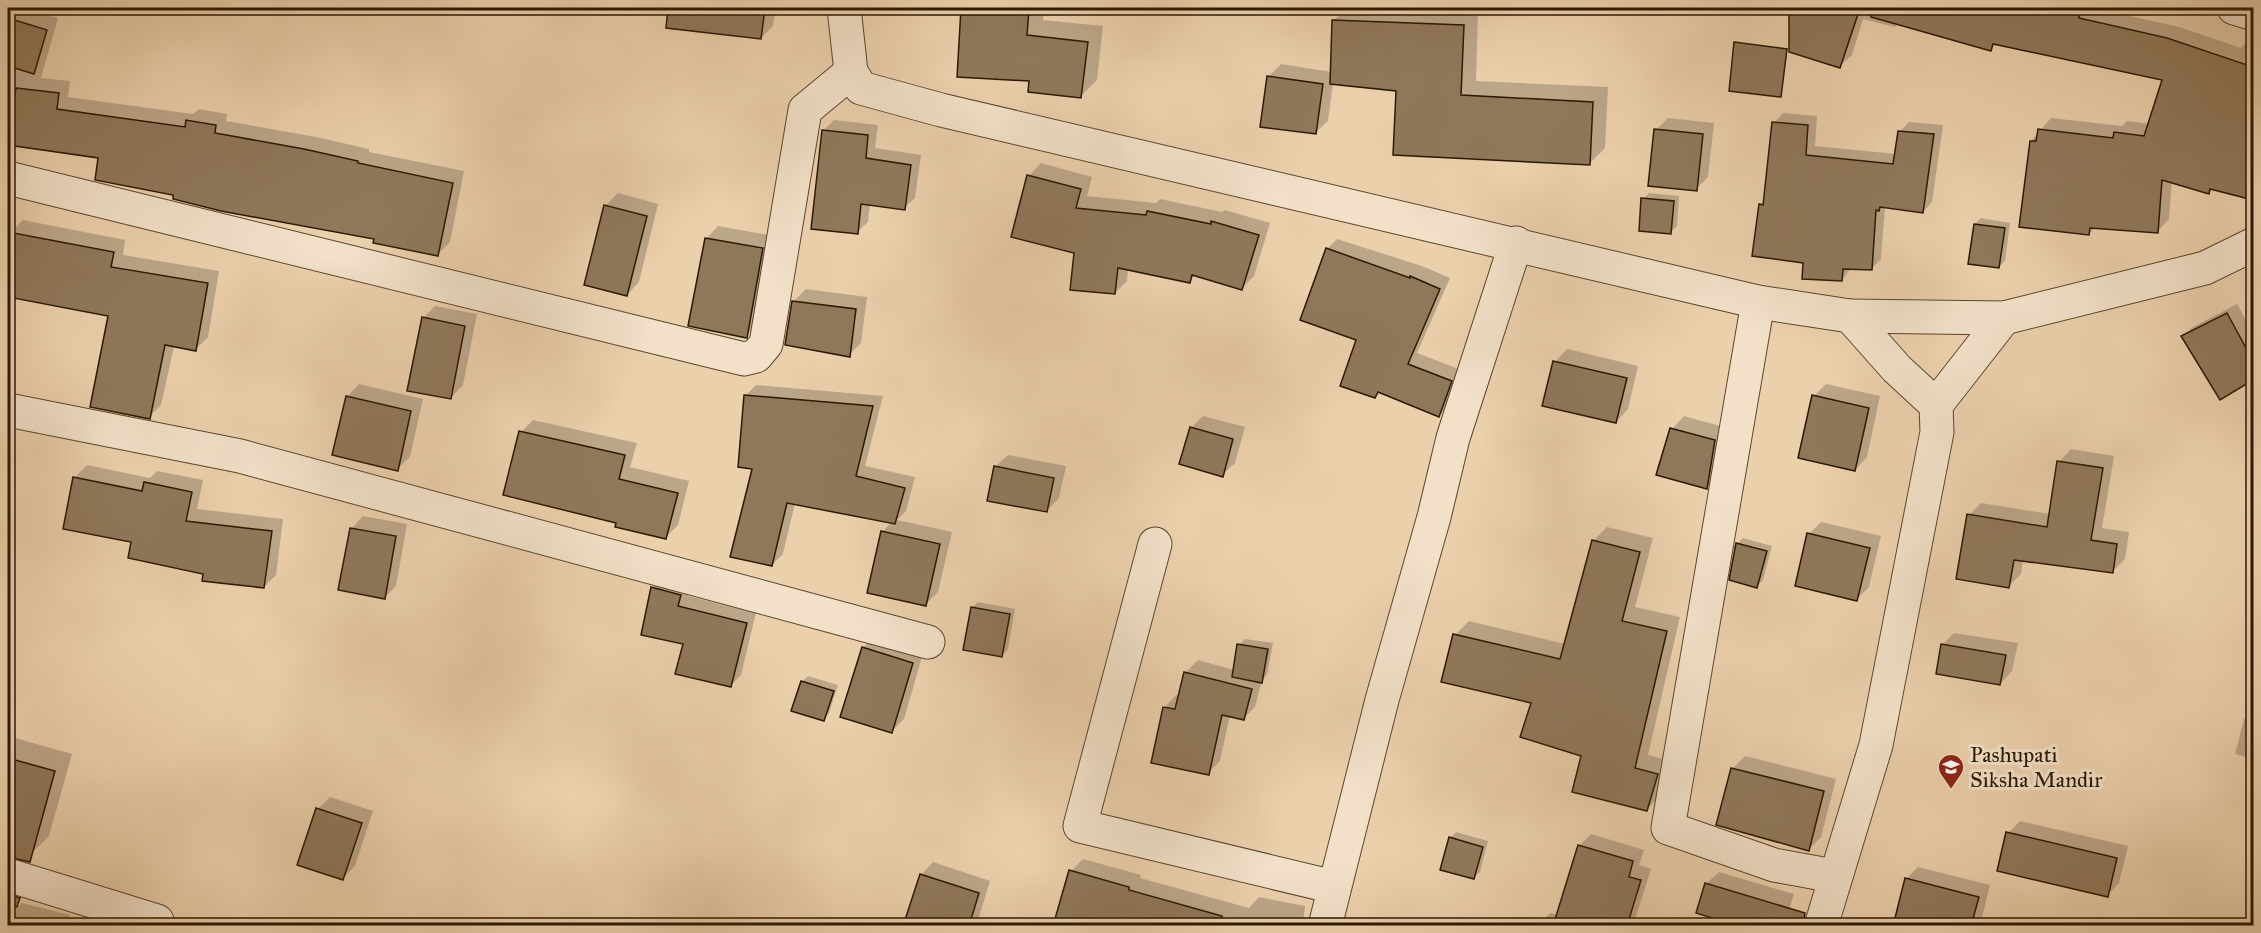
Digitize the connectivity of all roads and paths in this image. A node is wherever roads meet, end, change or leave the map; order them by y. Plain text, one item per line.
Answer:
1 (844, 8) edge
2 (2234, 8) edge
3 (2253, 14) edge
4 (851, 72) junction
5 (8, 178) edge
6 (1516, 243) junction
7 (2253, 244) edge
8 (1758, 302) junction
9 (1850, 316) junction
10 (2004, 318) junction
11 (1936, 405) junction
12 (8, 410) edge
13 (1155, 543) dead end
14 (928, 642) dead end
15 (8, 875) edge
16 (1834, 876) junction
17 (1334, 887) junction
18 (159, 926) edge
19 (1325, 926) edge
20 (1821, 926) edge

1 - 4 street
2 - 3 street
4 - 5 street
4 - 6 street
6 - 8 street
6 - 17 street
7 - 10 street
8 - 9 street
8 - 16 street
9 - 10 street
9 - 11 street
10 - 11 street
11 - 16 street
12 - 14 street
13 - 17 street
15 - 18 street
16 - 20 street
17 - 19 street

